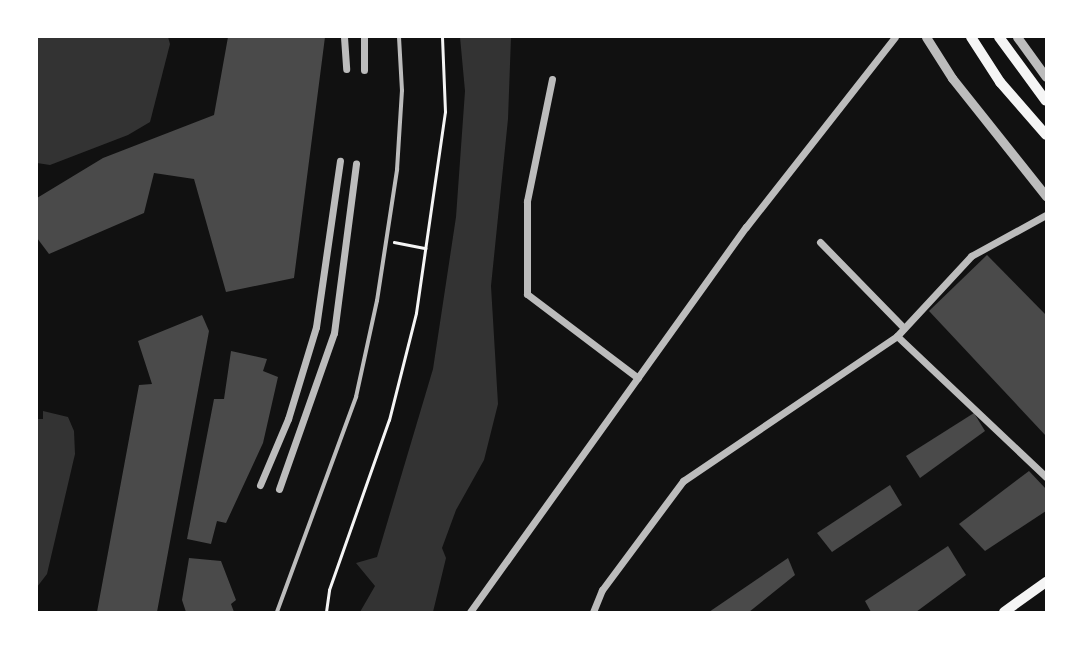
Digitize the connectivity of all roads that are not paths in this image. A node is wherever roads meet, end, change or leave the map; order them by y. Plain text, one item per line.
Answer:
1 (344, 37) edge
2 (364, 37) edge
3 (399, 37) edge
4 (895, 37) edge
5 (926, 37) edge
6 (971, 37) edge
7 (999, 37) edge
8 (1017, 37) edge
9 (346, 69) dead end
10 (364, 71) dead end
11 (1046, 78) edge
12 (552, 79) dead end
13 (1046, 102) edge
14 (1046, 135) edge
15 (340, 161) dead end
16 (356, 163) dead end
17 (1046, 196) edge
18 (1046, 215) edge
19 (820, 242) dead end
20 (904, 328) junction
21 (897, 336) junction
22 (638, 378) junction
23 (1046, 477) edge
24 (260, 485) dead end
25 (279, 489) dead end
26 (1046, 582) edge
27 (277, 612) edge
28 (470, 612) edge
29 (593, 612) edge
30 (1004, 612) edge

1 - 9 street
2 - 10 street
3 - 27 lane
4 - 22 street
5 - 17 street
6 - 14 main road
7 - 13 main road
8 - 11 street
12 - 22 street
15 - 24 street
16 - 25 street
18 - 20 street
19 - 20 street
20 - 21 street
21 - 23 street
21 - 29 street
22 - 28 street
26 - 30 main road

